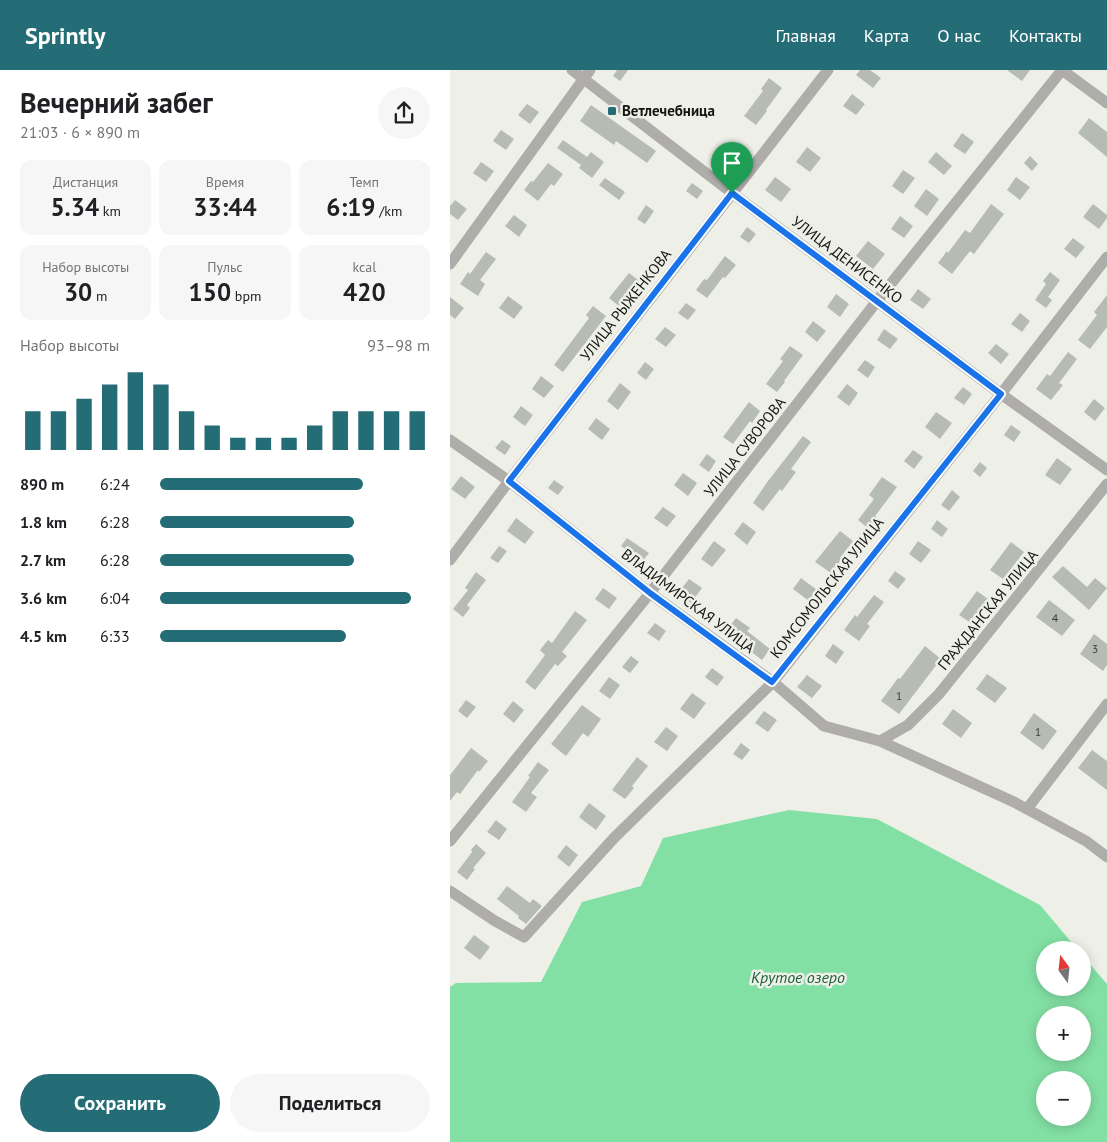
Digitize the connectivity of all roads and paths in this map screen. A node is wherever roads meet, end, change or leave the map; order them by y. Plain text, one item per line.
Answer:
1 (572, 70) edge
2 (828, 70) edge
3 (1062, 70) edge
4 (586, 74) edge
5 (1107, 103) edge
6 (732, 193) junction
7 (1107, 257) edge
8 (450, 264) edge
9 (877, 301) junction
10 (1001, 394) junction
11 (450, 440) edge
12 (1107, 470) edge
13 (509, 481) junction
14 (1107, 484) edge
15 (450, 560) edge
16 (650, 593) junction
17 (772, 682) junction
18 (1107, 704) edge
19 (880, 741) junction
20 (1027, 809) junction
21 (450, 841) edge
22 (1107, 857) edge
23 (450, 891) edge

1 - 4 street, УЛИЦА ДЕНИСЕНКО
2 - 6 street, УЛИЦА РЫЖЕНКОВА
3 - 5 street
3 - 9 street, УЛИЦА СУВОРОВА
4 - 6 street, УЛИЦА ДЕНИСЕНКО
4 - 8 street
6 - 9 street, УЛИЦА ДЕНИСЕНКО
6 - 13 street, УЛИЦА РЫЖЕНКОВА
7 - 10 street, КОМСОМОЛЬСКАЯ УЛИЦА
9 - 10 street, УЛИЦА ДЕНИСЕНКО
9 - 16 street, УЛИЦА СУВОРОВА
10 - 12 street, УЛИЦА ДЕНИСЕНКО
10 - 17 street, КОМСОМОЛЬСКАЯ УЛИЦА
11 - 13 street, ВЛАДИМИРСКАЯ УЛИЦА
13 - 15 street, УЛИЦА РЫЖЕНКОВА
13 - 16 street, ВЛАДИМИРСКАЯ УЛИЦА
14 - 19 street, ГРАЖДАНСКАЯ УЛИЦА
16 - 17 street, ВЛАДИМИРСКАЯ УЛИЦА
16 - 21 street, УЛИЦА СУВОРОВА
17 - 19 street, ВЛАДИМИРСКАЯ УЛИЦА
17 - 23 street, КОМСОМОЛЬСКАЯ УЛИЦА
18 - 20 street
19 - 20 street, ВЛАДИМИРСКАЯ УЛИЦА
20 - 22 street, ВЛАДИМИРСКАЯ УЛИЦА

